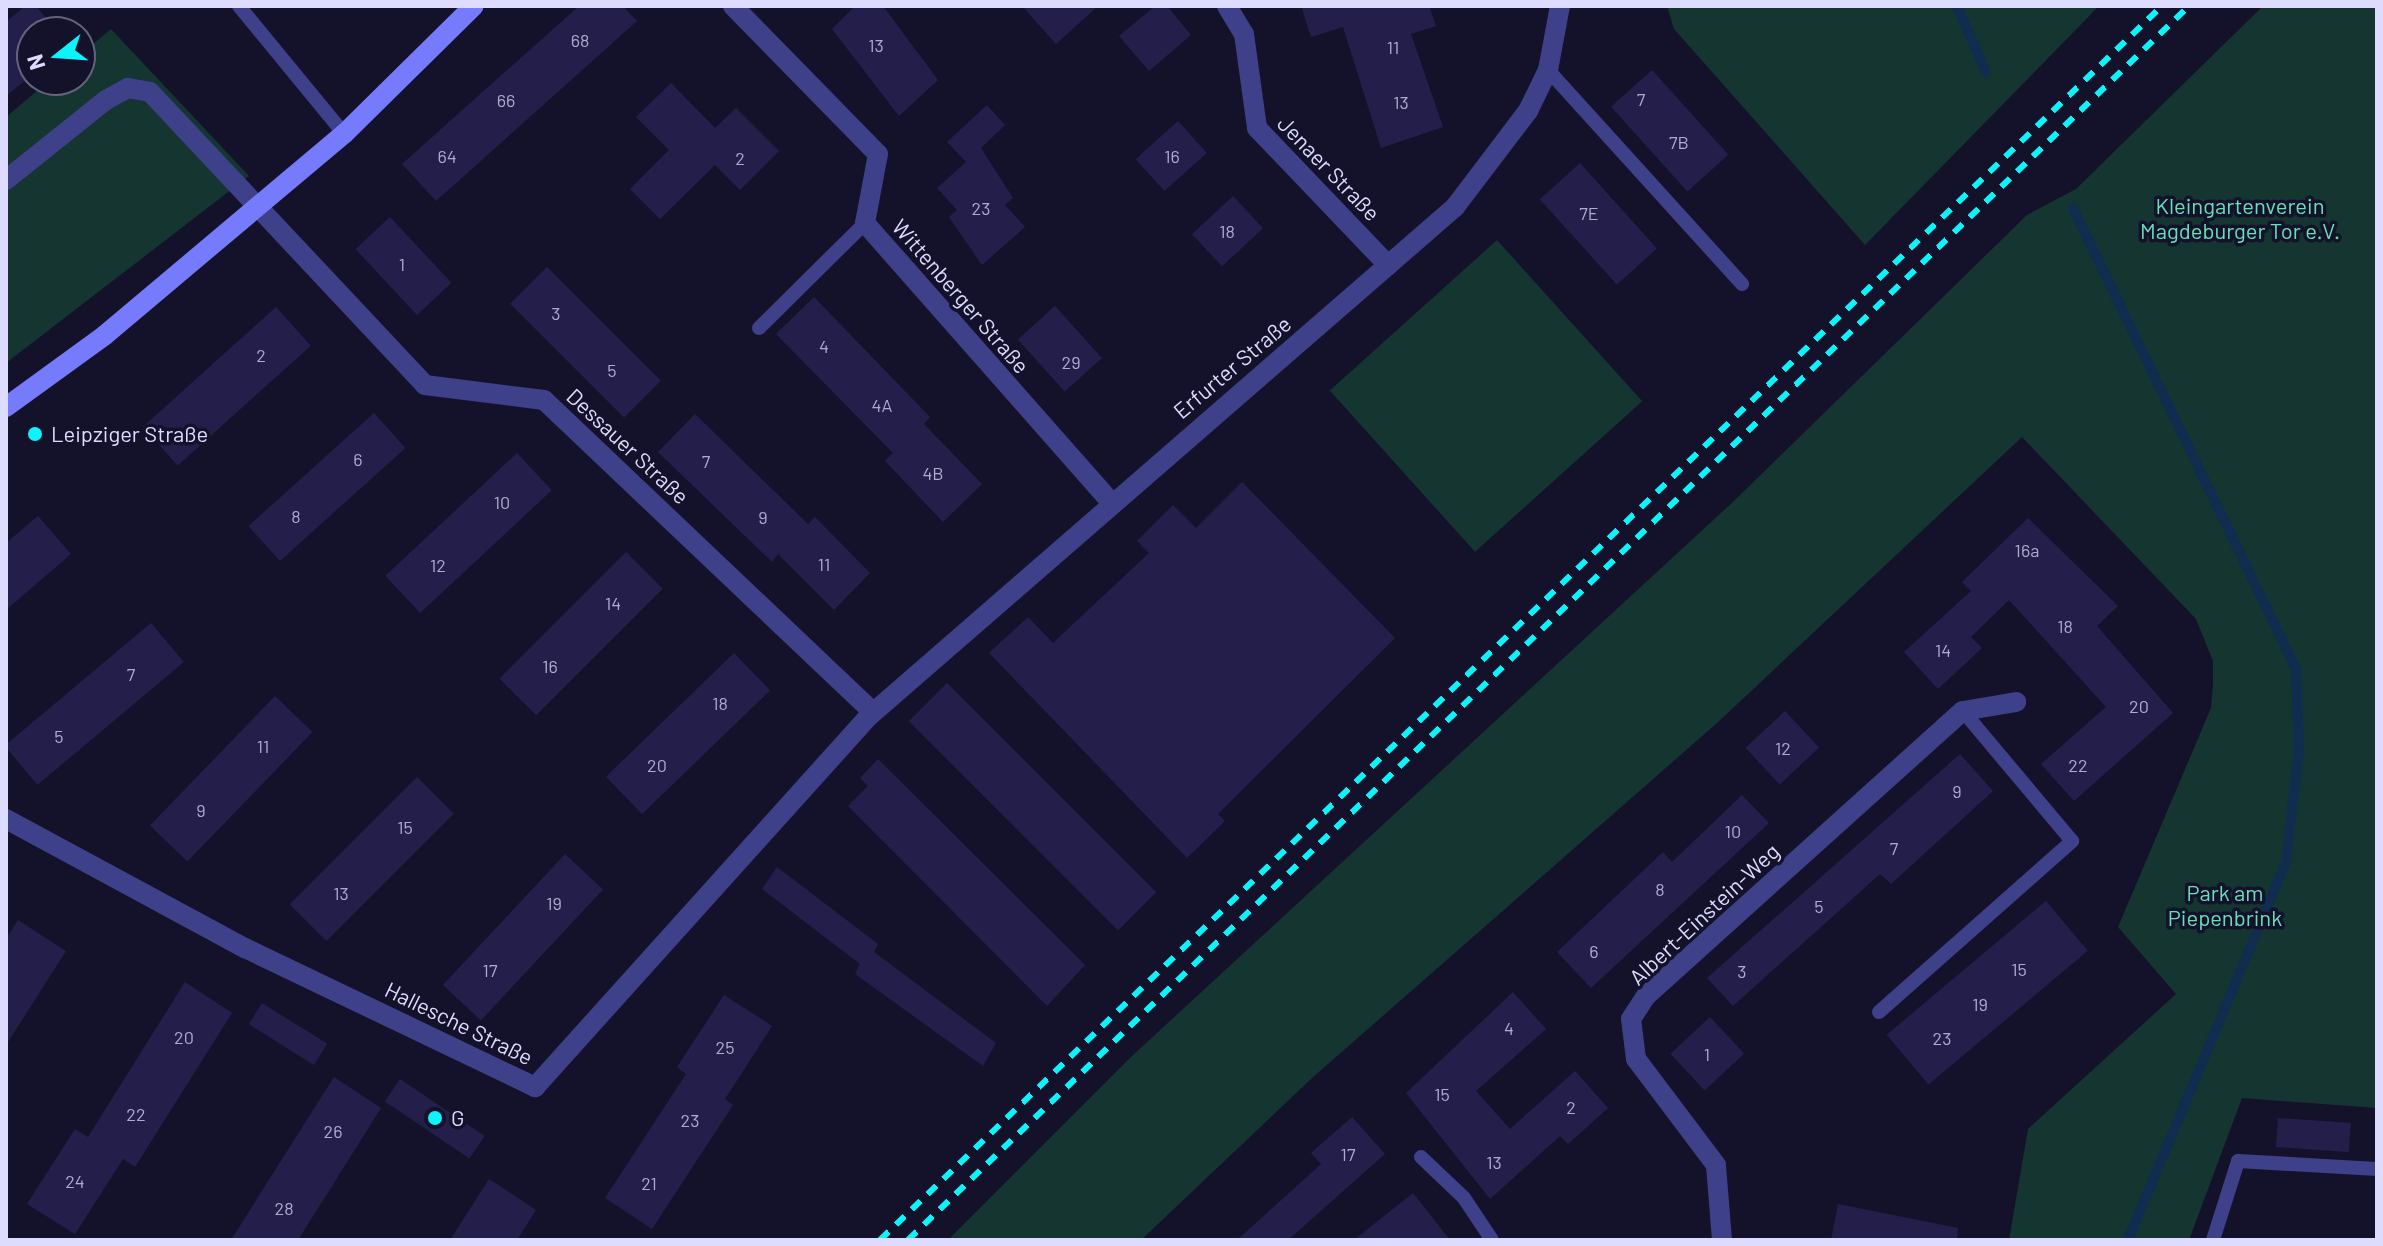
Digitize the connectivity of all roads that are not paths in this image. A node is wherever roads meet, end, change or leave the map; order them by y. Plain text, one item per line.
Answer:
1 (239, 6) edge
2 (474, 6) edge
3 (733, 6) edge
4 (1227, 6) edge
5 (1560, 6) edge
6 (1548, 70) junction
7 (344, 134) junction
8 (6, 180) edge
9 (258, 206) junction
10 (865, 223) junction
11 (1388, 265) junction
12 (1742, 284) dead end
13 (759, 328) dead end
14 (6, 407) edge
15 (1110, 501) junction
16 (2016, 702) dead end
17 (1963, 711) junction
18 (870, 715) junction
19 (6, 819) edge
20 (1879, 1012) dead end
21 (1421, 1157) dead end
22 (2377, 1169) edge
23 (1492, 1240) edge
24 (1722, 1240) edge
25 (2213, 1240) edge

1 - 7 lane
2 - 7 main road
3 - 10 street, Wittenberger Straße
4 - 11 street, Jenaer Straße
5 - 6 street, Erfurter Straße
6 - 11 street, Erfurter Straße
6 - 12 lane
7 - 9 main road
8 - 9 street, Dessauer Straße
9 - 14 main road
9 - 18 street, Dessauer Straße
10 - 13 lane
10 - 15 street, Wittenberger Straße
11 - 15 street, Erfurter Straße
15 - 18 street, Erfurter Straße
16 - 17 street
17 - 20 lane
17 - 24 street, Albert-Einstein-Weg
18 - 19 street, Hallesche Straße
21 - 23 lane
22 - 25 lane

